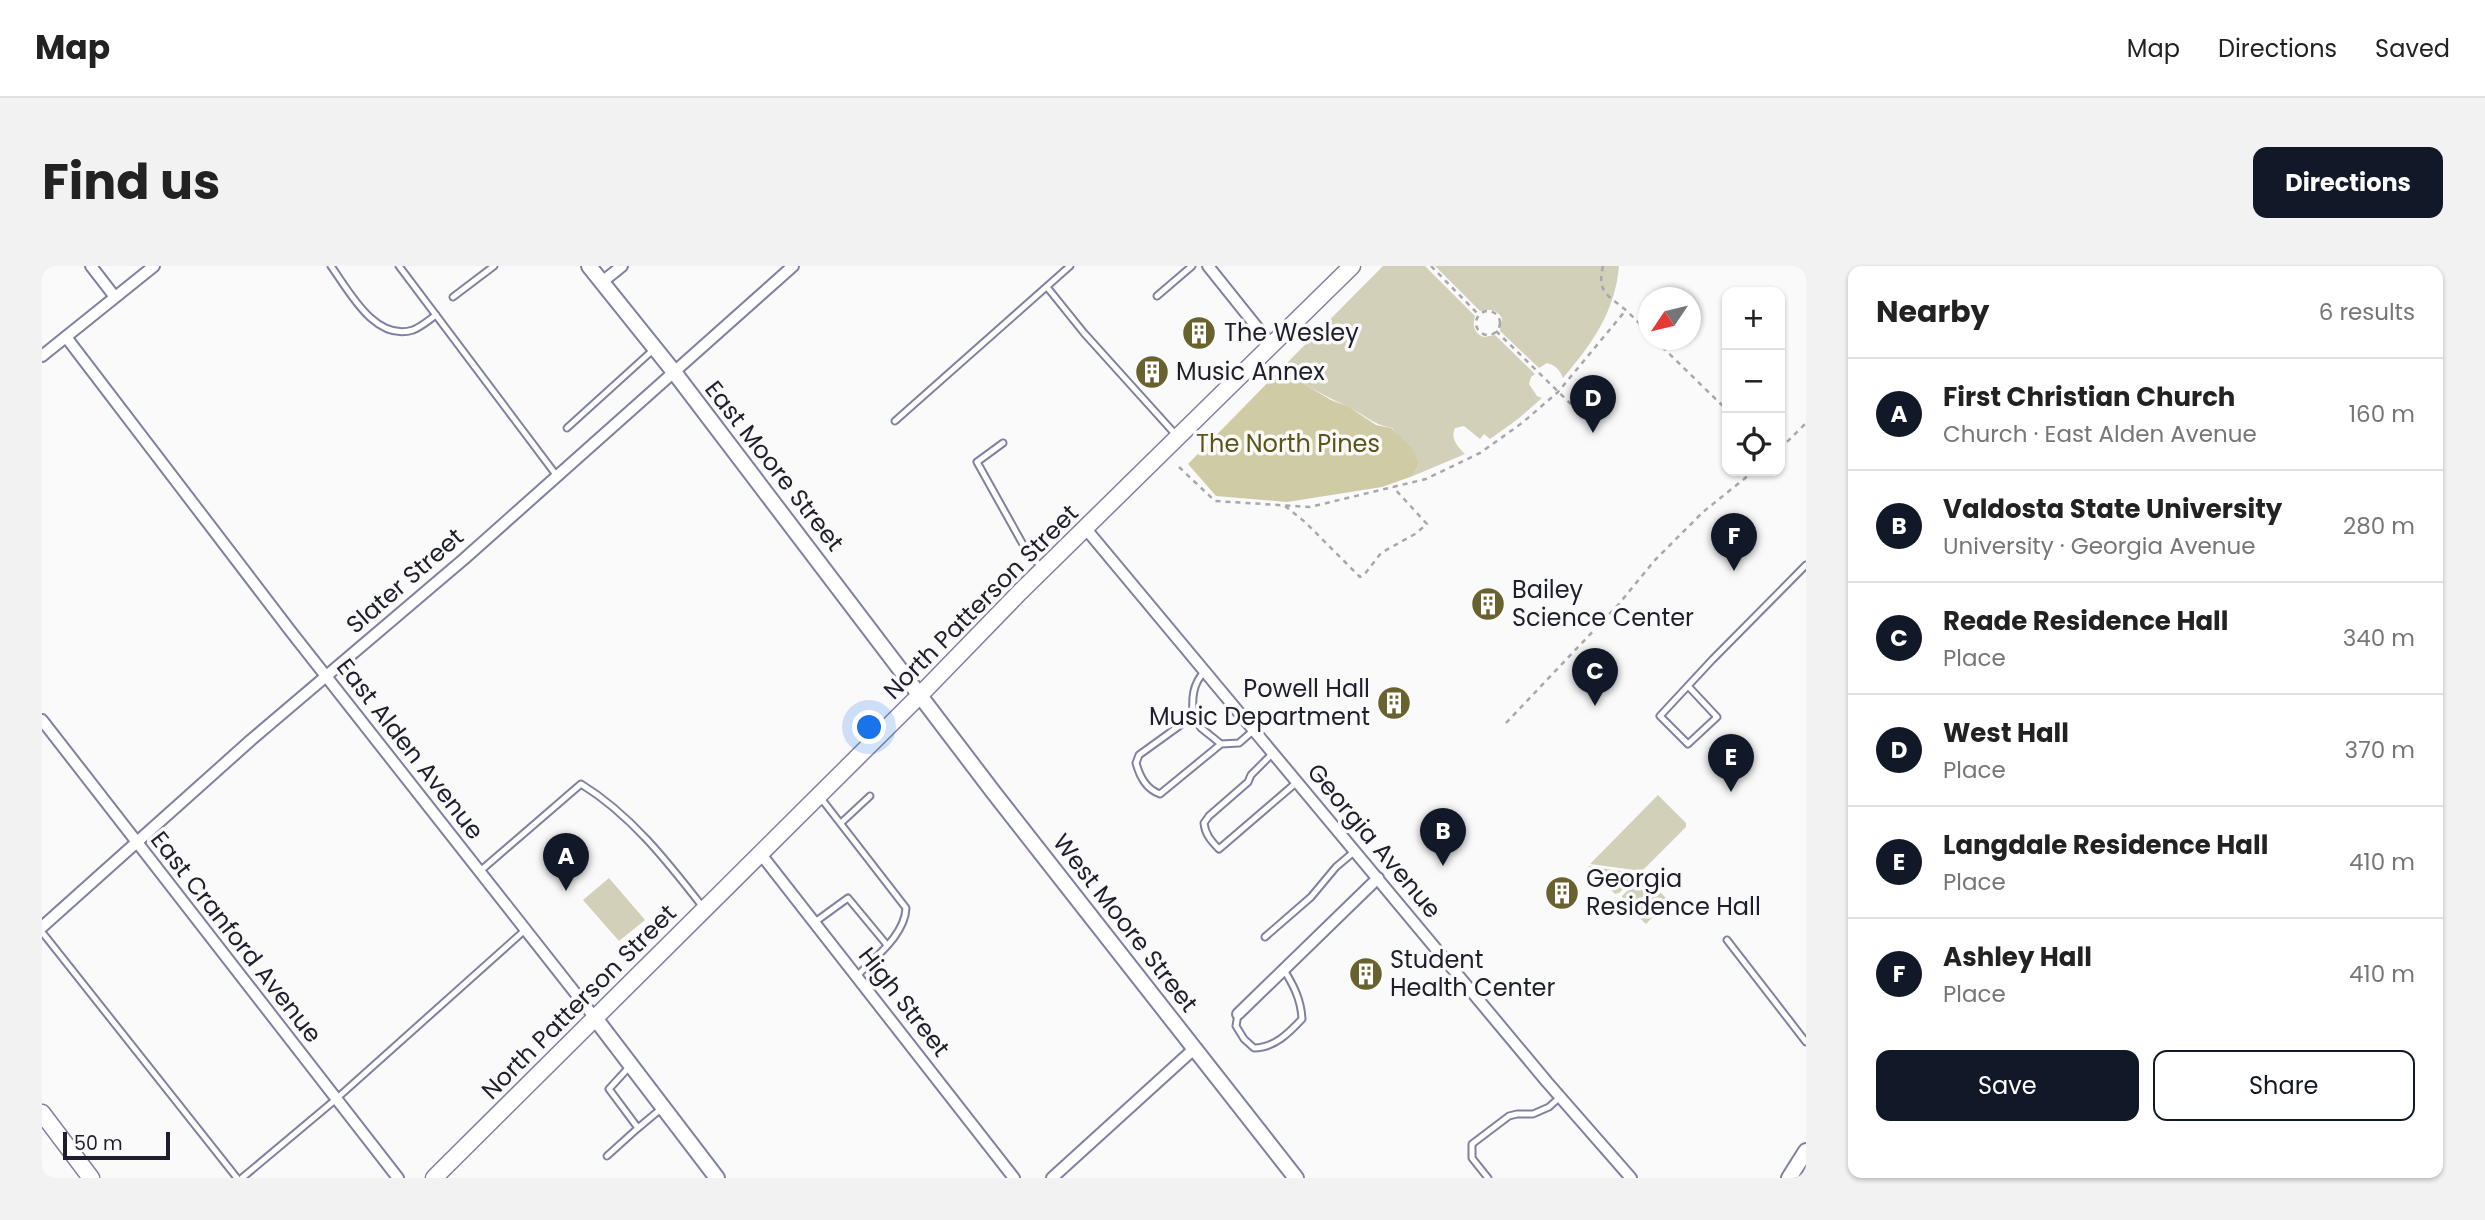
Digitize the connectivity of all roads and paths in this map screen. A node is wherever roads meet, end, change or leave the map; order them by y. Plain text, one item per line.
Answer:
1 (90, 266) edge
2 (154, 266) edge
3 (331, 266) edge
4 (399, 266) edge
5 (494, 266) edge
6 (589, 266) edge
7 (622, 266) edge
8 (793, 266) edge
9 (1070, 266) edge
10 (1192, 266) edge
11 (1208, 266) edge
12 (1352, 266) edge
13 (1431, 266) edge
14 (1603, 266) edge
15 (602, 282) junction
16 (1047, 287) junction
17 (1157, 296) dead end
18 (115, 297) junction
19 (453, 297) dead end
20 (1626, 310) junction
21 (436, 315) junction
22 (1479, 315) junction
23 (1638, 323) edge
24 (1496, 331) junction
25 (66, 337) junction
26 (1272, 346) junction
27 (655, 349) junction
28 (1666, 350) edge
29 (42, 356) edge
30 (674, 372) junction
31 (1558, 392) junction
32 (1722, 405) edge
33 (1577, 410) dead end
34 (895, 421) dead end
35 (1806, 423) edge
36 (567, 428) dead end
37 (1178, 437) junction
38 (1003, 443) dead end
39 (1785, 444) edge
40 (1179, 467) dead end
41 (557, 476) junction
42 (1748, 476) edge
43 (1393, 487) junction
44 (1284, 506) junction
45 (1086, 529) junction
46 (1806, 565) edge
47 (1043, 570) junction
48 (1205, 671) junction
49 (326, 676) junction
50 (1688, 686) junction
51 (921, 694) junction
52 (1193, 716) junction
53 (42, 720) edge
54 (1506, 723) dead end
55 (1254, 730) junction
56 (1221, 744) junction
57 (1273, 752) junction
58 (1297, 782) junction
59 (818, 795) junction
60 (870, 796) dead end
61 (841, 823) junction
62 (137, 842) junction
63 (1355, 851) junction
64 (760, 853) junction
65 (480, 872) junction
66 (1378, 878) junction
67 (704, 909) junction
68 (815, 922) junction
69 (42, 929) edge
70 (525, 930) junction
71 (1265, 937) dead end
72 (1727, 940) dead end
73 (887, 945) junction
74 (1284, 970) junction
75 (857, 976) junction
76 (1238, 1014) joint
77 (595, 1018) junction
78 (1806, 1042) edge
79 (1195, 1048) junction
80 (631, 1065) junction
81 (1560, 1097) junction
82 (335, 1100) junction
83 (663, 1107) junction
84 (45, 1121) edge
85 (638, 1128) junction
86 (1806, 1151) edge
87 (607, 1156) dead end
88 (91, 1178) edge
89 (237, 1178) edge
90 (242, 1178) edge
91 (398, 1178) edge
92 (434, 1178) edge
93 (717, 1178) edge
94 (1014, 1178) edge
95 (1052, 1178) edge
96 (1296, 1178) edge
97 (1488, 1178) edge
98 (1631, 1178) edge
99 (1790, 1178) edge

1 - 18 street
2 - 18 street
3 - 21 lane
4 - 21 lane
5 - 19 lane
6 - 15 street, East Moore Street
7 - 15 street
8 - 30 street, Slater Street
9 - 16 lane
10 - 17 lane
11 - 26 street
12 - 26 main road, North Patterson Street
13 - 22 path
14 - 20 path
15 - 27 street, East Moore Street
16 - 34 lane
16 - 37 lane
18 - 25 street
20 - 23 path
20 - 31 path
21 - 41 lane
22 - 24 path
22 - 24 path
24 - 31 path
25 - 29 street
25 - 49 street, East Alden Avenue
26 - 37 main road, North Patterson Street
27 - 30 street, East Moore Street
27 - 36 lane
28 - 32 path
30 - 41 street, Slater Street
30 - 51 street, East Moore Street
31 - 33 path
31 - 43 path
35 - 39 path
37 - 45 main road, North Patterson Street
38 - 47 lane
40 - 44 path
41 - 49 street, Slater Street
42 - 54 path
43 - 44 path
43 - 44 path
45 - 47 main road, North Patterson Street
45 - 48 street, Georgia Avenue
46 - 50 lane
47 - 51 main road, North Patterson Street
48 - 52 lane
48 - 55 street, Georgia Avenue
49 - 62 street, Slater Street
49 - 65 street, East Alden Avenue
50 - 50 lane
51 - 59 main road, North Patterson Street
51 - 79 street, West Moore Street
52 - 56 lane
52 - 56 lane
53 - 62 street, East Cranford Avenue
55 - 56 lane
55 - 57 street, Georgia Avenue
57 - 58 street, Georgia Avenue
57 - 58 lane
58 - 63 street, Georgia Avenue
59 - 61 lane
59 - 64 main road, North Patterson Street
60 - 61 lane
61 - 73 lane
62 - 69 street, Slater Street
62 - 82 street, East Cranford Avenue
63 - 66 street, Georgia Avenue
63 - 71 lane
64 - 67 main road, North Patterson Street
64 - 68 street, High Street
65 - 67 lane
65 - 70 street, East Alden Avenue
66 - 74 street
66 - 81 street, Georgia Avenue
67 - 77 main road, North Patterson Street
68 - 73 lane
68 - 75 street, High Street
69 - 89 lane
70 - 77 street, East Alden Avenue
70 - 82 lane
72 - 78 lane
73 - 75 lane
74 - 76 street
74 - 76 lane
75 - 94 street, High Street
77 - 80 street
77 - 92 main road, North Patterson Street
79 - 95 street
79 - 96 street, West Moore Street
80 - 83 street
80 - 85 lane
81 - 97 lane
81 - 98 street, Georgia Avenue
82 - 90 lane
82 - 91 street, East Cranford Avenue
83 - 85 lane
83 - 93 street
84 - 88 main road
85 - 87 lane
86 - 99 street

